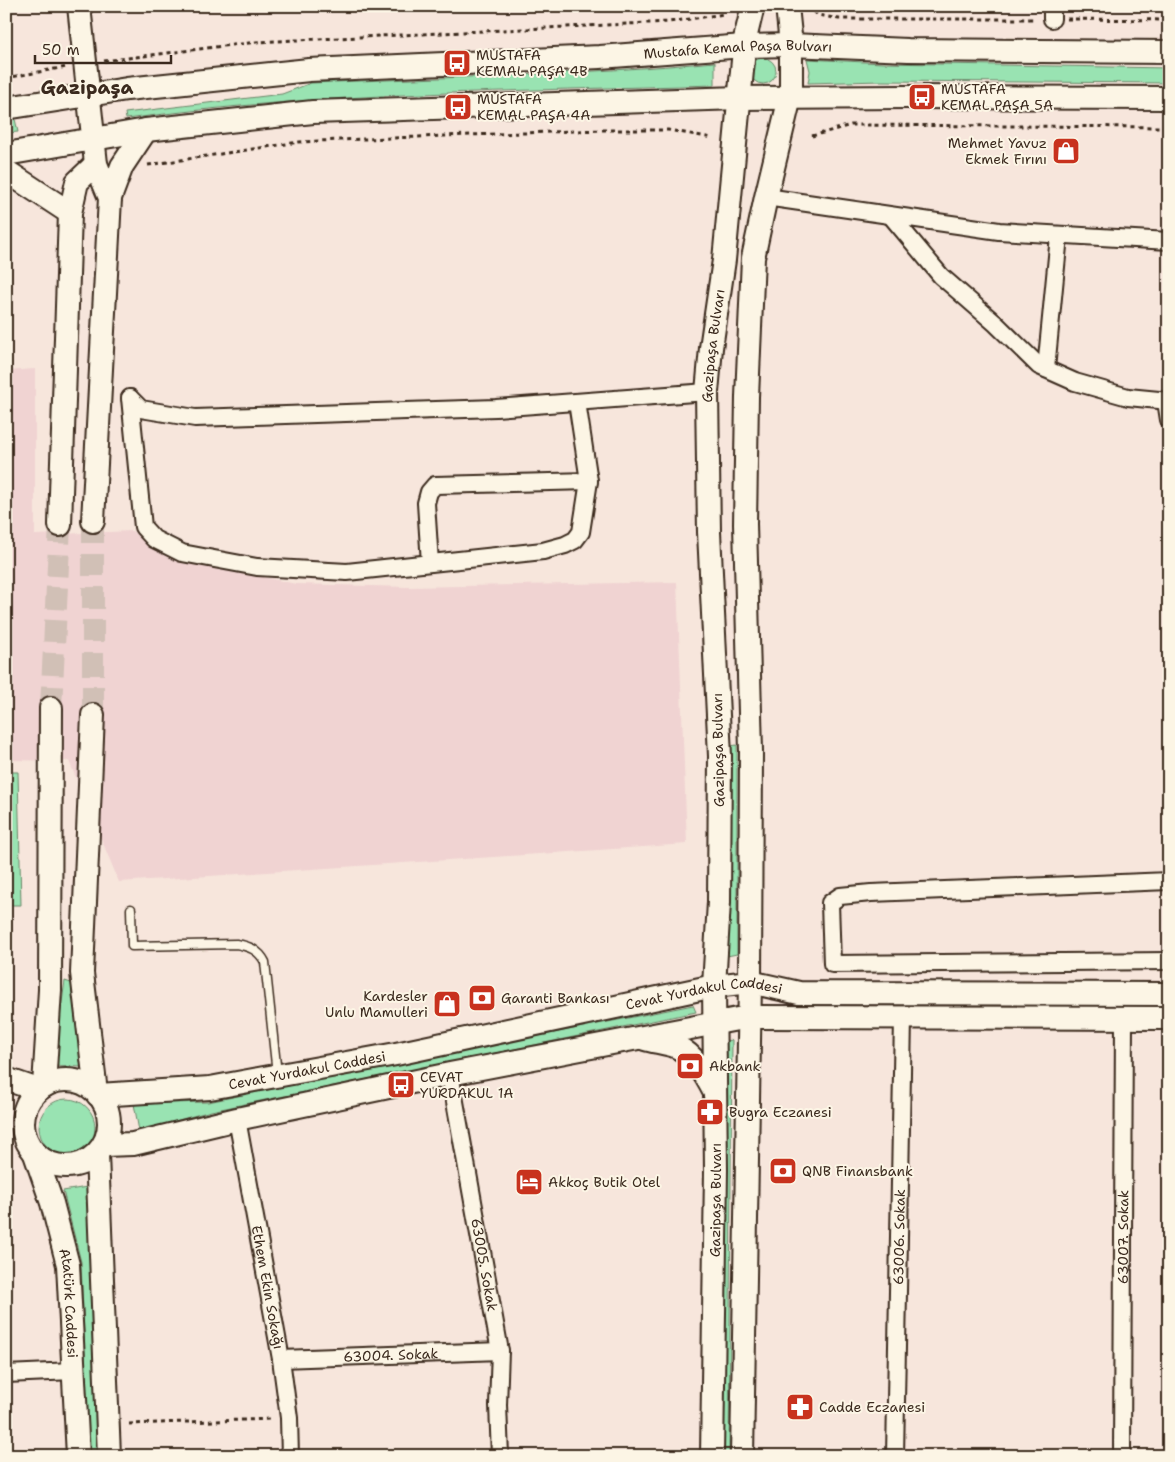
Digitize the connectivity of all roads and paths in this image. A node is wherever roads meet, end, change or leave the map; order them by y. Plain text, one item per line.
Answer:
1 (752, 6) edge
2 (787, 6) edge
3 (808, 6) edge
4 (79, 11) edge
5 (1052, 13) edge
6 (724, 14) dead end
7 (1169, 20) edge
8 (791, 45) junction
9 (744, 46) junction
10 (1169, 52) edge
11 (85, 63) junction
12 (6, 78) edge
13 (88, 96) junction
14 (739, 98) junction
15 (789, 98) junction
16 (1169, 98) edge
17 (6, 108) edge
18 (1169, 127) edge
19 (146, 130) junction
20 (812, 136) dead end
21 (713, 138) dead end
22 (94, 139) junction
23 (6, 154) edge
24 (96, 164) junction
25 (142, 166) dead end
26 (6, 171) edge
27 (766, 197) junction
28 (110, 198) junction
29 (70, 213) junction
30 (891, 216) junction
31 (1059, 236) junction
32 (1169, 241) edge
33 (1046, 369) junction
34 (707, 392) junction
35 (1167, 401) edge
36 (577, 402) junction
37 (1169, 420) edge
38 (589, 481) junction
39 (93, 521) tunnel mouth
40 (60, 525) tunnel mouth
41 (430, 563) junction
42 (51, 708) tunnel mouth
43 (93, 715) tunnel mouth
44 (1169, 881) edge
45 (132, 909) dead end
46 (1169, 961) edge
47 (750, 982) junction
48 (714, 986) junction
49 (1169, 994) edge
50 (748, 1017) junction
51 (903, 1018) junction
52 (1124, 1018) junction
53 (1169, 1018) edge
54 (715, 1022) junction
55 (640, 1037) junction
56 (450, 1074) junction
57 (277, 1076) junction
58 (6, 1079) edge
59 (41, 1088) junction
60 (716, 1093) junction
61 (97, 1094) junction
62 (238, 1119) junction
63 (23, 1147) edge
64 (100, 1149) junction
65 (500, 1351) junction
66 (281, 1359) junction
67 (73, 1372) junction
68 (6, 1374) edge
69 (280, 1418) dead end
70 (129, 1424) dead end
71 (78, 1456) edge
72 (109, 1456) edge
73 (290, 1456) edge
74 (500, 1456) edge
75 (712, 1456) edge
76 (742, 1456) edge
77 (895, 1456) edge
78 (1122, 1456) edge

1 - 9 main road, Gazipaşa Bulvarı
2 - 8 main road
3 - 5 path
4 - 11 main road
5 - 7 path
6 - 11 path
8 - 9 main road, Mustafa Kemal Paşa Bulvarı
8 - 10 main road, Mustafa Kemal Paşa Bulvarı
8 - 15 main road
9 - 13 main road, Mustafa Kemal Paşa Bulvarı
9 - 14 main road, Gazipaşa Bulvarı
11 - 12 path
11 - 13 main road
13 - 17 main road, Mustafa Kemal Paşa Bulvarı
13 - 22 main road
14 - 15 main road
14 - 19 main road
14 - 34 main road, Gazipaşa Bulvarı
15 - 16 main road
15 - 27 main road
18 - 20 path
19 - 22 main road
19 - 28 main road
21 - 25 path
22 - 23 main road
22 - 24 main road
24 - 28 main road
24 - 29 main road
26 - 29 main road
27 - 30 street
27 - 47 main road
28 - 39 main road
29 - 40 main road
30 - 31 street
30 - 33 street
31 - 32 street
31 - 33 street
33 - 35 street
34 - 36 street
34 - 48 main road, Gazipaşa Bulvarı
35 - 37 street
36 - 38 street
36 - 41 street
38 - 41 street
38 - 41 street
42 - 59 main road
43 - 61 main road
44 - 46 street
45 - 57 lane
47 - 48 main road, Cevat Yurdakul Caddesi
47 - 49 main road, Cevat Yurdakul Caddesi
47 - 50 main road
48 - 54 main road, Gazipaşa Bulvarı
48 - 57 main road, Cevat Yurdakul Caddesi
50 - 51 main road, Cevat Yurdakul Caddesi
50 - 54 main road, Cevat Yurdakul Caddesi
50 - 76 main road
51 - 52 main road, Cevat Yurdakul Caddesi
51 - 77 street, 63006. Sokak
52 - 53 main road, Cevat Yurdakul Caddesi
52 - 78 street, 63007. Sokak
54 - 55 main road, Cevat Yurdakul Caddesi
54 - 60 main road, Gazipaşa Bulvarı
55 - 56 main road, Cevat Yurdakul Caddesi
55 - 60 main road
56 - 62 main road, Cevat Yurdakul Caddesi
56 - 65 street, 63005. Sokak
57 - 61 main road, Cevat Yurdakul Caddesi
58 - 59 main road
59 - 61 main road
59 - 63 main road
60 - 75 main road, Gazipaşa Bulvarı
61 - 64 main road
62 - 64 main road, Cevat Yurdakul Caddesi
62 - 66 street, Ethem Ekin Sokağı
63 - 64 main road
63 - 67 main road, Atatürk Caddesi
64 - 72 main road
65 - 66 street, 63004. Sokak
65 - 74 street, 63005. Sokak
66 - 73 street, Ethem Ekin Sokağı
67 - 68 street
67 - 71 main road, Atatürk Caddesi
69 - 70 path

